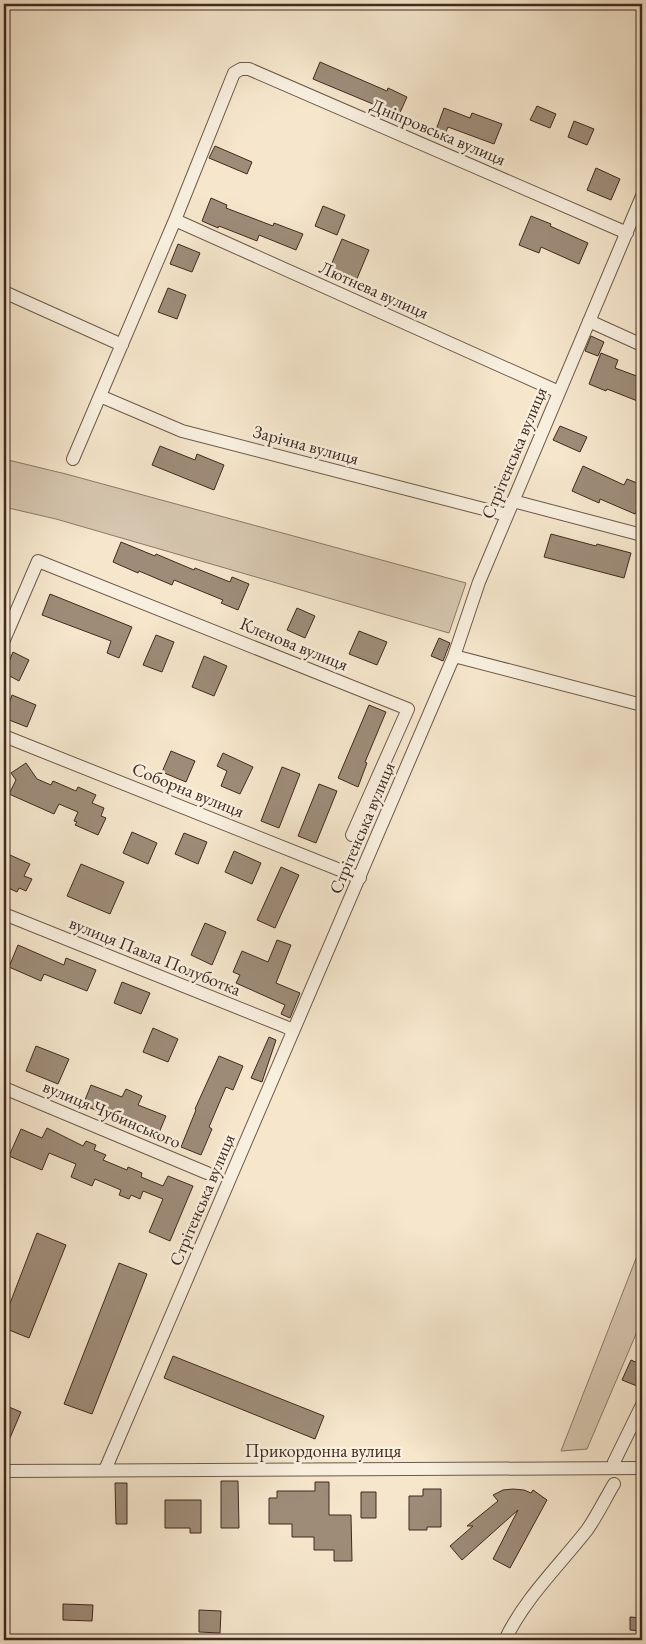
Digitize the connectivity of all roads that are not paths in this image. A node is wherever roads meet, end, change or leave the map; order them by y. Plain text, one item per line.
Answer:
1 (642, 196) edge
2 (175, 220) junction
3 (627, 233) junction
4 (4, 292) edge
5 (589, 321) junction
6 (122, 345) junction
7 (642, 345) edge
8 (559, 392) junction
9 (100, 396) junction
10 (73, 459) dead end
11 (513, 501) junction
12 (507, 515) junction
13 (642, 535) edge
14 (8, 620) edge
15 (4, 640) edge
16 (454, 656) junction
17 (642, 704) edge
18 (4, 736) edge
19 (352, 835) dead end
20 (360, 878) junction
21 (4, 914) edge
22 (293, 1031) junction
23 (4, 1088) edge
24 (207, 1173) dead end
25 (642, 1405) edge
26 (614, 1462) dead end
27 (642, 1468) edge
28 (105, 1470) junction
29 (4, 1471) edge
30 (614, 1484) dead end
31 (505, 1640) edge

1 - 3 street, Стрітенська вулиця
2 - 3 street, Дніпровська вулиця
2 - 6 street
2 - 8 street, Лютнева вулиця
3 - 5 street, Стрітенська вулиця
4 - 6 street
5 - 7 street
5 - 8 street, Стрітенська вулиця
6 - 9 street
8 - 11 street, Стрітенська вулиця
9 - 10 street
9 - 12 street, Зарічна вулиця
11 - 12 street, Стрітенська вулиця
11 - 13 street
12 - 16 street, Стрітенська вулиця
14 - 15 street
14 - 19 street, Кленова вулиця
16 - 17 street
16 - 20 street, Стрітенська вулиця
18 - 20 street, Соборна вулиця
20 - 22 street, Стрітенська вулиця
21 - 22 street, вулиця Павла Полуботка
22 - 28 street, Стрітенська вулиця
23 - 24 street, вулиця Чубинського
25 - 26 street
27 - 28 street, Прикордонна вулиця
28 - 29 street, Прикордонна вулиця
30 - 31 street

